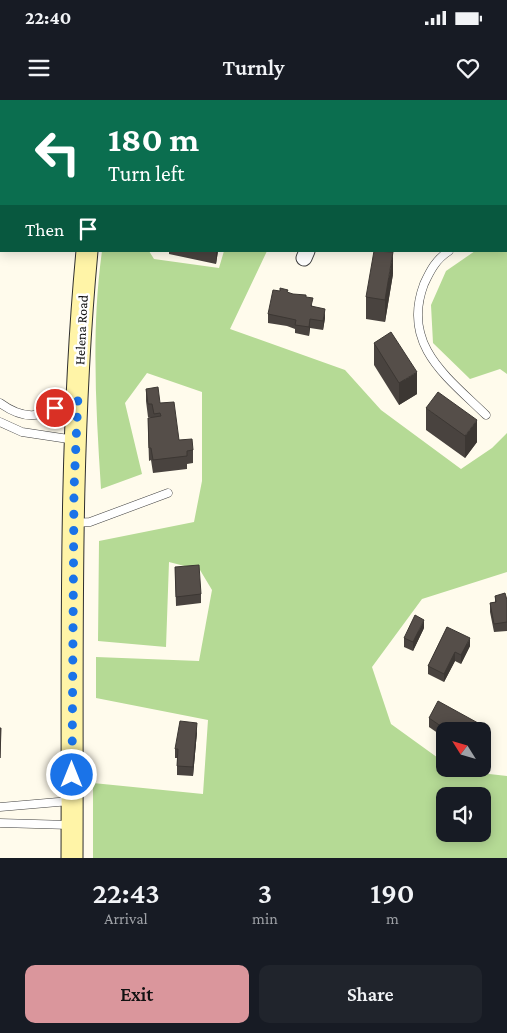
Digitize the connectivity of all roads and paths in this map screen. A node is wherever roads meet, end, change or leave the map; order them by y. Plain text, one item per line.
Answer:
1 (87, 252) edge
2 (448, 252) edge
3 (78, 395) junction
4 (0, 403) edge
5 (486, 415) dead end
6 (0, 422) edge
7 (76, 440) junction
8 (168, 493) dead end
9 (74, 523) junction
10 (72, 801) junction
11 (0, 807) edge
12 (0, 823) edge
13 (72, 825) junction
14 (72, 858) edge

1 - 3 main road, Helena Road
2 - 5 lane
3 - 4 lane
3 - 7 main road, Helena Road
6 - 7 lane
7 - 9 main road, Helena Road
8 - 9 lane
9 - 10 main road, Helena Road
10 - 11 lane
10 - 13 main road, Helena Road
12 - 13 lane
13 - 14 main road, Helena Road

